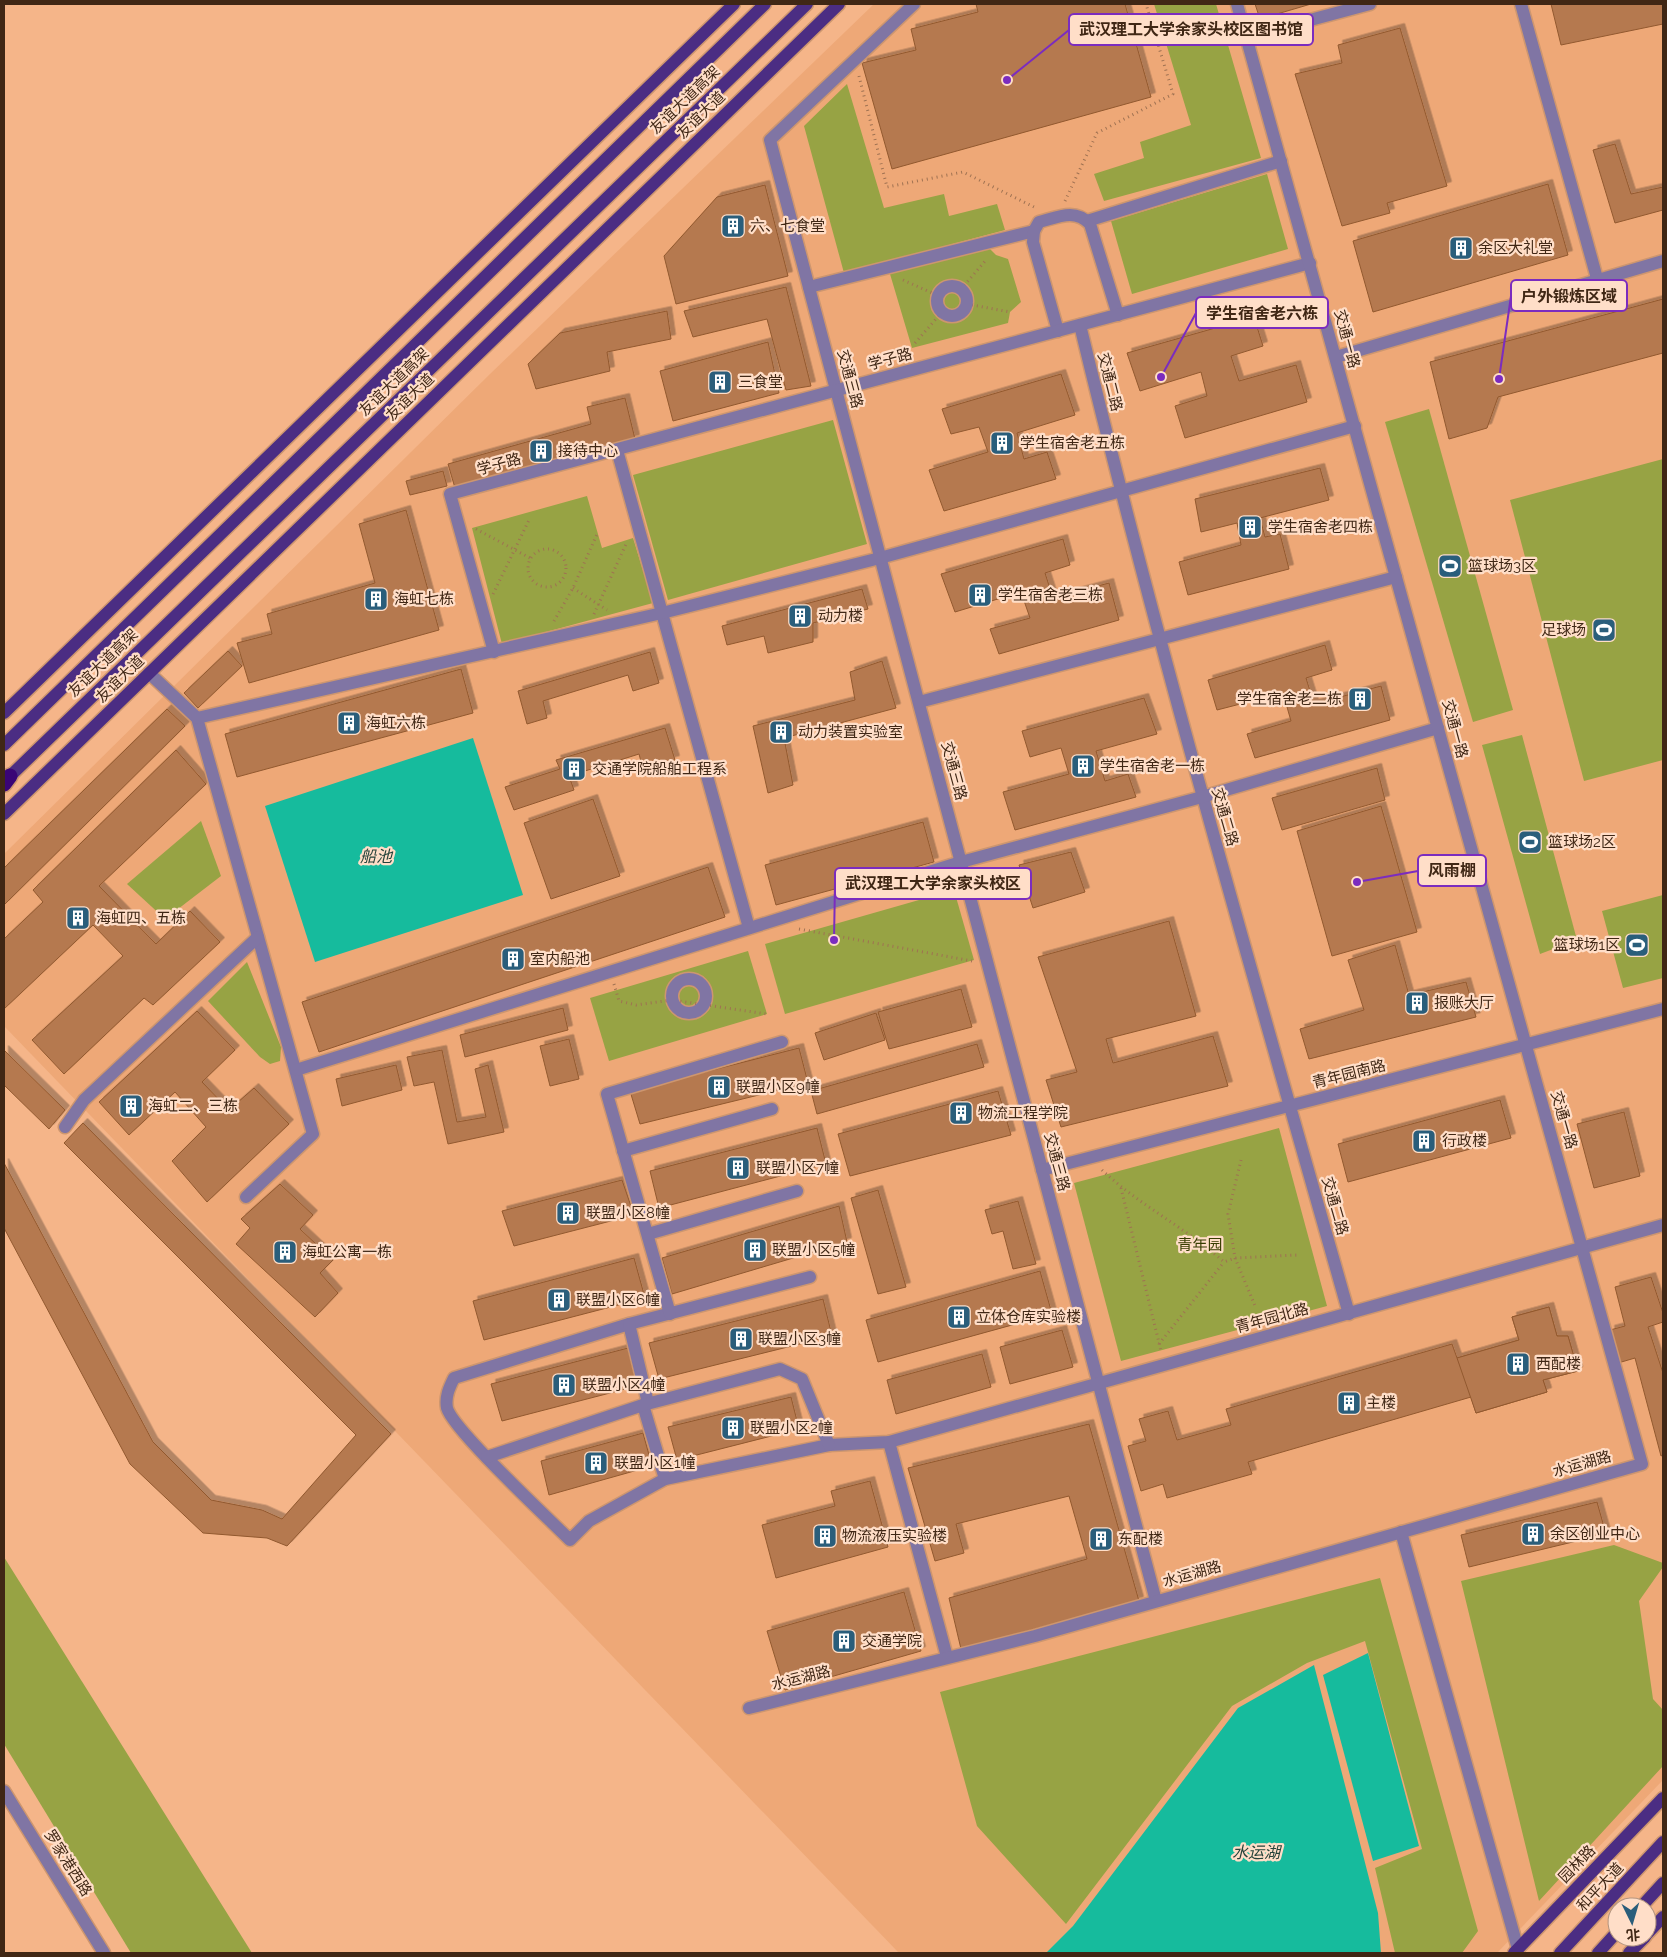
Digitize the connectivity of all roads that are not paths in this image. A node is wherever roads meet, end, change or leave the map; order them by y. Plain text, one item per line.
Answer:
1 (734, 4) edge
2 (765, 4) edge
3 (807, 4) edge
4 (840, 4) edge
5 (914, 4) edge
6 (1238, 4) edge
7 (1370, 4) edge
8 (1521, 4) edge
9 (1247, 37) junction
10 (1281, 161) junction
11 (1087, 221) junction
12 (1034, 231) junction
13 (1663, 261) edge
14 (1310, 263) junction
15 (1598, 282) junction
16 (809, 287) junction
17 (942, 312) joint
18 (1118, 315) junction
19 (1080, 325) junction
20 (1058, 331) junction
21 (1336, 357) junction
22 (836, 391) junction
23 (1355, 426) junction
24 (617, 450) junction
25 (1120, 491) junction
26 (880, 558) junction
27 (1396, 577) junction
28 (662, 614) junction
29 (1160, 639) junction
30 (494, 652) junction
31 (149, 673) junction
32 (918, 702) junction
33 (4, 712) edge
34 (197, 718) junction
35 (1438, 728) junction
36 (4, 745) edge
37 (6, 781) edge
38 (1202, 797) junction
39 (4, 814) edge
40 (961, 862) junction
41 (749, 928) junction
42 (258, 937) junction
43 (704, 1006) joint
44 (1663, 1009) edge
45 (782, 1042) dead end
46 (1526, 1045) junction
47 (296, 1070) junction
48 (1290, 1106) junction
49 (772, 1109) dead end
50 (65, 1127) dead end
51 (623, 1151) junction
52 (1042, 1170) junction
53 (797, 1191) dead end
54 (246, 1197) dead end
55 (1663, 1225) edge
56 (648, 1234) junction
57 (1582, 1246) junction
58 (810, 1277) dead end
59 (670, 1314) junction
60 (1349, 1314) junction
61 (629, 1324) junction
62 (1098, 1382) junction
63 (646, 1404) junction
64 (889, 1442) junction
65 (829, 1445) junction
66 (487, 1457) junction
67 (1642, 1464) joint
68 (664, 1479) junction
69 (1401, 1532) junction
70 (1156, 1601) junction
71 (947, 1657) junction
72 (749, 1708) dead end
73 (4, 1791) edge
74 (1663, 1798) edge
75 (1663, 1842) edge
76 (1663, 1883) edge
77 (1650, 1897) edge
78 (1607, 1943) edge
79 (1516, 1951) edge
80 (104, 1953) edge
81 (1560, 1953) edge
82 (1598, 1953) edge

1 - 33 main road
2 - 36 main road, 友谊大道高架
3 - 37 main road, 友谊大道高架
4 - 31 main road, 友谊大道
5 - 16 street, 交通三路
6 - 9 street, 交通一路
7 - 9 street
8 - 15 street
9 - 10 street, 交通一路
10 - 11 street
10 - 14 street, 交通一路
11 - 12 street
11 - 18 street
12 - 16 street
12 - 20 street
13 - 15 street
14 - 18 street, 学子路
14 - 21 street, 交通一路
15 - 21 street
16 - 22 street, 交通三路
17 - 17 street
18 - 19 street, 学子路
19 - 20 street, 学子路
19 - 25 street, 交通二路
20 - 22 street, 学子路
21 - 23 street, 交通一路
22 - 24 street, 学子路
22 - 26 street, 交通三路
23 - 25 street
23 - 27 street, 交通一路
24 - 28 street
24 - 30 street, 学子路
25 - 26 street
25 - 29 street, 交通二路
26 - 28 street
26 - 32 street, 交通三路
27 - 29 street
27 - 35 street, 交通一路
28 - 30 street
28 - 41 street
29 - 32 street
29 - 38 street, 交通二路
30 - 34 street
31 - 34 street
31 - 39 main road, 友谊大道
32 - 40 street, 交通三路
34 - 42 street
35 - 38 street
35 - 46 street, 交通一路
38 - 40 street
38 - 48 street, 交通二路
40 - 41 street
40 - 52 street, 交通三路
41 - 47 street
42 - 47 street
42 - 50 street
43 - 43 street
44 - 46 street, 青年园南路
45 - 51 street
46 - 48 street, 青年园南路
46 - 57 street, 交通一路
47 - 54 street
48 - 52 street, 青年园南路
48 - 60 street, 交通二路
49 - 51 street
51 - 56 street
52 - 62 street, 交通三路
53 - 56 street
55 - 57 street, 青年园北路
56 - 59 street
57 - 60 street, 青年园北路
57 - 67 street, 交通一路
58 - 59 street
59 - 61 street
60 - 62 street, 青年园北路
61 - 63 street
61 - 66 street
62 - 64 street, 青年园北路
62 - 70 street, 交通三路
63 - 65 street
63 - 66 street
63 - 68 street
64 - 65 street, 青年园北路
64 - 71 street
65 - 68 street, 青年园北路
66 - 68 street, 青年园北路
67 - 69 street, 水运湖路
69 - 70 street, 水运湖路
69 - 79 street
70 - 71 street, 水运湖路
71 - 72 street, 水运湖路
73 - 80 street, 罗家港西路
74 - 79 main road, 园林路
75 - 81 main road, 和平大道
76 - 77 main road
78 - 82 main road

